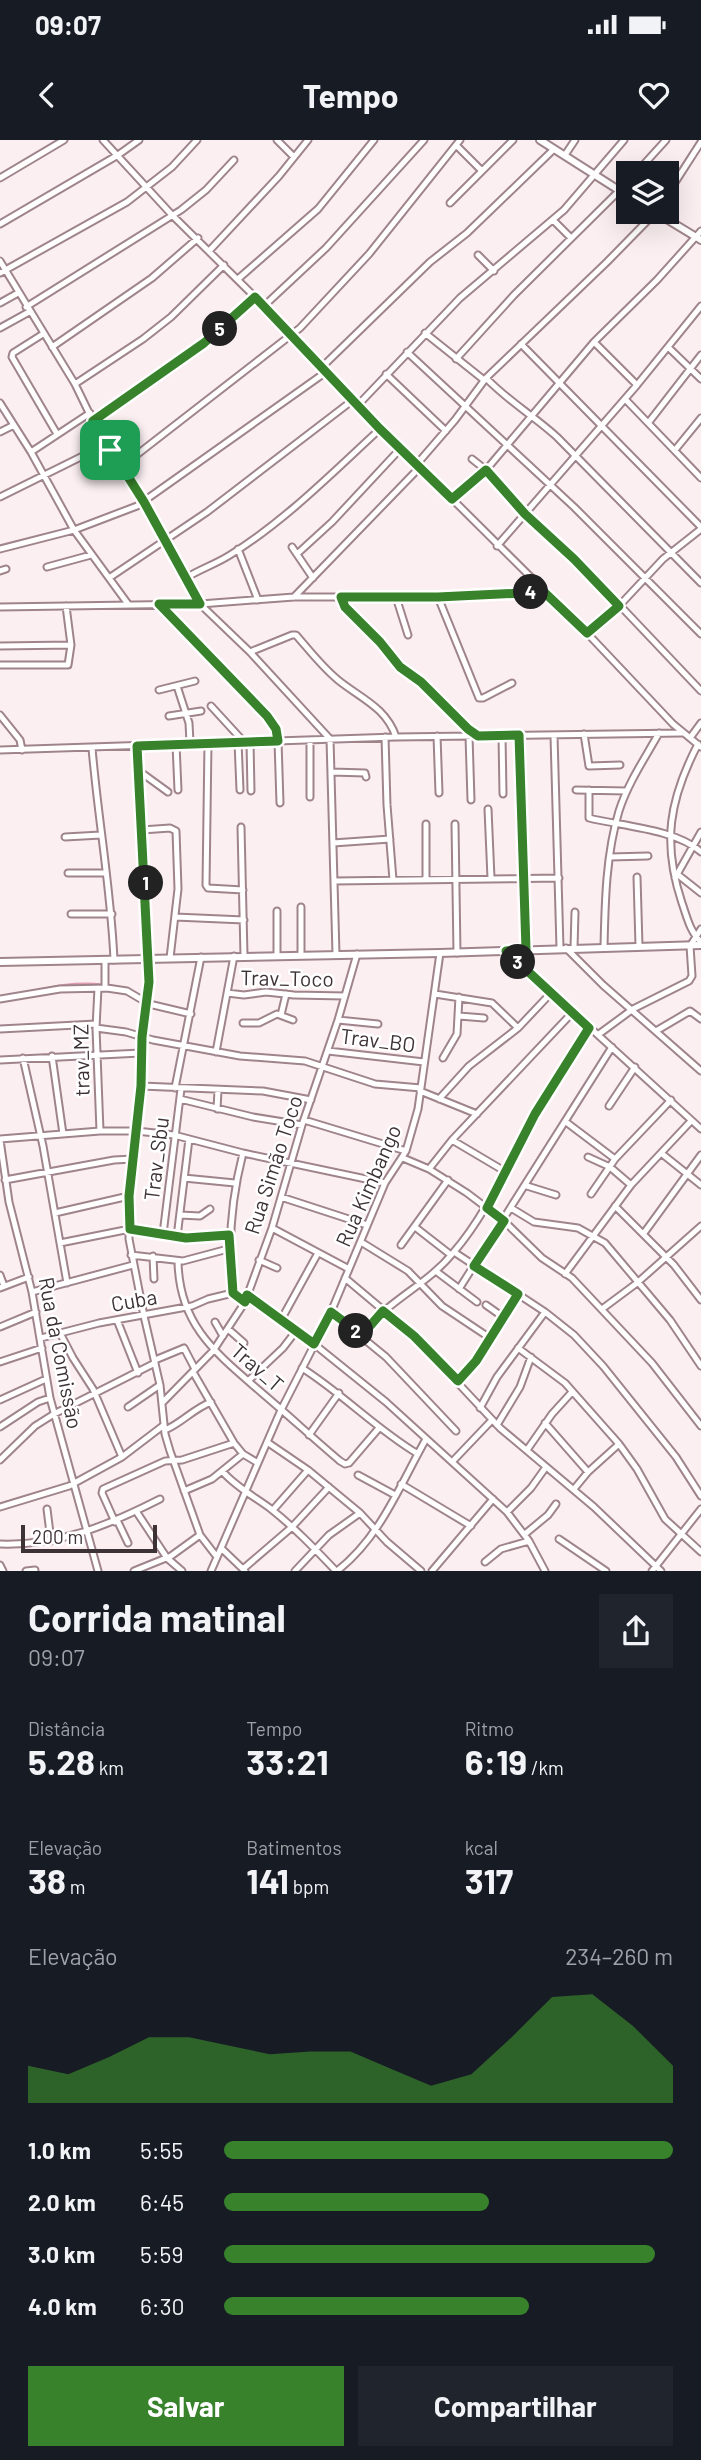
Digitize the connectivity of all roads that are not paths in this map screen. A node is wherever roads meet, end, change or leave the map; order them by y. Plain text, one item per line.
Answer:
1 (64, 140) edge
2 (103, 140) edge
3 (139, 140) edge
4 (197, 140) edge
5 (277, 140) edge
6 (308, 140) edge
7 (374, 140) edge
8 (424, 140) edge
9 (513, 140) edge
10 (540, 140) edge
11 (575, 140) edge
12 (624, 140) edge
13 (666, 140) edge
14 (701, 142) edge
15 (458, 143) edge
16 (554, 149) junction
17 (118, 155) junction
18 (565, 155) junction
19 (294, 157) junction
20 (234, 160) dead end
21 (647, 161) edge
22 (481, 170) junction
23 (595, 175) junction
24 (679, 176) edge
25 (0, 178) edge
26 (147, 188) junction
27 (616, 188) edge
28 (616, 195) edge
29 (450, 202) dead end
30 (172, 215) junction
31 (553, 220) junction
32 (0, 224) edge
33 (644, 224) edge
34 (678, 224) edge
35 (700, 236) edge
36 (198, 238) junction
37 (571, 238) junction
38 (210, 250) junction
39 (478, 255) dead end
40 (0, 261) edge
41 (224, 265) junction
42 (494, 271) junction
43 (3, 272) edge
44 (238, 279) junction
45 (19, 293) junction
46 (255, 297) junction
47 (0, 303) edge
48 (264, 306) junction
49 (701, 306) edge
50 (28, 309) junction
51 (0, 328) edge
52 (425, 333) junction
53 (43, 334) junction
54 (291, 335) junction
55 (594, 342) junction
56 (521, 344) junction
57 (52, 347) junction
58 (668, 347) junction
59 (407, 352) junction
60 (701, 355) edge
61 (456, 359) junction
62 (691, 368) junction
63 (324, 369) junction
64 (386, 374) junction
65 (485, 379) junction
66 (701, 379) edge
67 (75, 384) junction
68 (559, 384) junction
69 (637, 386) junction
70 (625, 398) junction
71 (355, 402) junction
72 (0, 403) edge
73 (464, 406) junction
74 (90, 414) junction
75 (533, 415) junction
76 (700, 420) edge
77 (93, 421) junction
78 (649, 422) junction
79 (14, 425) junction
80 (600, 425) junction
81 (380, 429) junction
82 (446, 431) junction
83 (0, 432) edge
84 (57, 434) junction
85 (107, 444) junction
86 (508, 445) junction
87 (401, 448) junction
88 (675, 450) junction
89 (31, 452) junction
90 (575, 454) junction
91 (472, 459) dead end
92 (419, 465) junction
93 (121, 467) junction
94 (486, 470) junction
95 (44, 476) junction
96 (701, 478) edge
97 (550, 485) junction
98 (0, 497) edge
99 (452, 499) junction
100 (144, 502) junction
101 (525, 514) junction
102 (701, 528) edge
103 (74, 530) junction
104 (165, 542) junction
105 (497, 546) junction
106 (292, 547) dead end
107 (0, 549) edge
108 (238, 549) junction
109 (671, 552) junction
110 (297, 554) junction
111 (91, 555) junction
112 (47, 566) dead end
113 (109, 578) junction
114 (186, 578) junction
115 (313, 578) junction
116 (643, 579) junction
117 (701, 583) edge
118 (544, 592) junction
119 (294, 597) junction
120 (341, 597) junction
121 (396, 597) junction
122 (438, 597) junction
123 (258, 600) junction
124 (128, 604) junction
125 (159, 604) junction
126 (200, 604) junction
127 (66, 606) junction
128 (619, 606) junction
129 (0, 607) edge
130 (587, 633) junction
131 (701, 634) edge
132 (408, 635) dead end
133 (71, 645) junction
134 (0, 646) edge
135 (250, 652) junction
136 (0, 665) edge
137 (195, 681) dead end
138 (512, 683) dead end
139 (177, 687) junction
140 (159, 690) dead end
141 (701, 691) edge
142 (211, 706) dead end
143 (201, 711) dead end
144 (186, 714) junction
145 (0, 715) edge
146 (169, 716) dead end
147 (701, 723) edge
148 (659, 733) junction
149 (683, 733) junction
150 (584, 734) junction
151 (502, 735) junction
152 (519, 735) junction
153 (437, 736) junction
154 (469, 736) junction
155 (478, 736) junction
156 (554, 736) junction
157 (385, 737) junction
158 (396, 737) junction
159 (690, 738) junction
160 (330, 739) junction
161 (310, 740) junction
162 (278, 741) junction
163 (244, 742) junction
164 (190, 743) junction
165 (208, 743) junction
166 (176, 744) junction
167 (137, 746) junction
168 (699, 746) edge
169 (92, 748) junction
170 (0, 750) edge
171 (22, 750) junction
172 (620, 765) dead end
173 (139, 771) junction
174 (332, 772) junction
175 (366, 777) dead end
176 (178, 790) dead end
177 (240, 790) dead end
178 (576, 790) dead end
179 (589, 790) junction
180 (251, 791) dead end
181 (627, 791) junction
182 (168, 792) dead end
183 (439, 793) dead end
184 (503, 794) dead end
185 (310, 797) dead end
186 (471, 800) dead end
187 (280, 803) dead end
188 (488, 810) dead end
189 (616, 823) junction
190 (426, 824) dead end
191 (455, 824) dead end
192 (241, 827) dead end
193 (142, 830) junction
194 (701, 832) edge
195 (101, 835) junction
196 (669, 836) junction
197 (65, 837) dead end
198 (390, 839) junction
199 (333, 843) junction
200 (694, 845) junction
201 (701, 852) edge
202 (610, 856) junction
203 (648, 856) dead end
204 (68, 873) dead end
205 (106, 873) junction
206 (676, 876) junction
207 (523, 877) junction
208 (637, 877) dead end
209 (491, 878) junction
210 (558, 878) junction
211 (426, 879) junction
212 (456, 879) junction
213 (393, 880) junction
214 (334, 881) junction
215 (243, 890) junction
216 (701, 893) edge
217 (301, 907) dead end
218 (277, 911) dead end
219 (575, 912) dead end
220 (71, 914) dead end
221 (112, 914) junction
222 (175, 917) junction
223 (244, 920) junction
224 (701, 929) edge
225 (695, 937) junction
226 (701, 944) edge
227 (639, 946) junction
228 (690, 946) junction
229 (604, 947) junction
230 (567, 948) junction
231 (526, 949) junction
232 (506, 951) junction
233 (440, 953) junction
234 (457, 953) junction
235 (336, 954) junction
236 (357, 954) junction
237 (277, 955) junction
238 (301, 955) junction
239 (234, 956) junction
240 (244, 956) junction
241 (201, 957) junction
242 (149, 958) junction
243 (170, 958) junction
244 (114, 960) junction
245 (105, 961) junction
246 (0, 962) edge
247 (101, 988) junction
248 (228, 993) junction
249 (551, 993) junction
250 (286, 994) junction
251 (435, 994) junction
252 (345, 996) junction
253 (459, 997) junction
254 (0, 999) edge
255 (147, 1003) junction
256 (633, 1009) junction
257 (573, 1012) junction
258 (191, 1014) junction
259 (281, 1015) junction
260 (459, 1016) junction
261 (484, 1018) dead end
262 (701, 1018) edge
263 (293, 1020) dead end
264 (338, 1020) junction
265 (243, 1023) dead end
266 (378, 1024) dead end
267 (96, 1026) junction
268 (518, 1028) junction
269 (589, 1028) junction
270 (0, 1029) edge
271 (656, 1031) junction
272 (599, 1034) junction
273 (142, 1037) junction
274 (184, 1045) junction
275 (612, 1047) junction
276 (328, 1051) junction
277 (216, 1052) junction
278 (141, 1053) junction
279 (97, 1054) junction
280 (52, 1056) junction
281 (23, 1058) junction
282 (443, 1058) dead end
283 (0, 1059) edge
284 (424, 1062) junction
285 (635, 1067) junction
286 (323, 1068) junction
287 (701, 1070) edge
288 (141, 1086) junction
289 (178, 1088) junction
290 (421, 1089) junction
291 (218, 1090) junction
292 (439, 1099) junction
293 (180, 1100) junction
294 (311, 1100) junction
295 (671, 1100) junction
296 (609, 1106) dead end
297 (217, 1109) junction
298 (477, 1114) junction
299 (691, 1121) junction
300 (566, 1122) junction
301 (303, 1123) junction
302 (701, 1129) edge
303 (100, 1131) junction
304 (136, 1131) junction
305 (63, 1134) junction
306 (174, 1135) junction
307 (41, 1136) junction
308 (0, 1139) edge
309 (189, 1139) junction
310 (452, 1140) junction
311 (243, 1153) junction
312 (661, 1153) junction
313 (405, 1154) junction
314 (701, 1155) edge
315 (588, 1157) dead end
316 (133, 1159) junction
317 (615, 1159) junction
318 (290, 1162) junction
319 (610, 1167) junction
320 (429, 1169) junction
321 (506, 1172) junction
322 (48, 1174) junction
323 (687, 1174) junction
324 (184, 1178) junction
325 (3, 1179) edge
326 (447, 1180) junction
327 (235, 1183) junction
328 (385, 1183) junction
329 (631, 1185) junction
330 (701, 1185) edge
331 (527, 1186) junction
332 (590, 1194) dead end
333 (556, 1195) dead end
334 (129, 1196) junction
335 (281, 1197) junction
336 (615, 1206) junction
337 (487, 1208) junction
338 (512, 1208) junction
339 (210, 1209) dead end
340 (55, 1213) junction
341 (180, 1214) junction
342 (504, 1221) junction
343 (367, 1225) junction
344 (701, 1226) edge
345 (415, 1227) junction
346 (272, 1228) junction
347 (130, 1229) junction
348 (644, 1233) junction
349 (163, 1234) junction
350 (229, 1235) junction
351 (591, 1235) junction
352 (177, 1237) junction
353 (361, 1242) junction
354 (60, 1243) junction
355 (401, 1245) dead end
356 (228, 1249) junction
357 (318, 1253) junction
358 (453, 1254) junction
359 (131, 1255) junction
360 (153, 1256) junction
361 (666, 1257) junction
362 (178, 1261) junction
363 (259, 1261) junction
364 (133, 1265) junction
365 (474, 1266) junction
366 (277, 1268) dead end
367 (349, 1269) junction
368 (437, 1272) junction
369 (565, 1274) junction
370 (0, 1275) edge
371 (29, 1277) junction
372 (345, 1278) junction
373 (154, 1279) dead end
374 (421, 1282) junction
375 (67, 1283) junction
376 (637, 1283) junction
377 (2, 1287) edge
378 (459, 1289) junction
379 (32, 1292) junction
380 (233, 1293) junction
381 (518, 1294) junction
382 (247, 1295) junction
383 (701, 1300) edge
384 (245, 1302) junction
385 (477, 1302) dead end
386 (486, 1305) dead end
387 (186, 1307) junction
388 (602, 1309) junction
389 (383, 1311) junction
390 (36, 1312) junction
391 (331, 1312) junction
392 (545, 1312) junction
393 (144, 1316) junction
394 (503, 1317) junction
395 (117, 1320) junction
396 (281, 1320) junction
397 (215, 1322) dead end
398 (0, 1327) edge
399 (228, 1329) junction
400 (296, 1331) junction
401 (60, 1333) junction
402 (362, 1335) junction
403 (223, 1336) junction
404 (41, 1338) junction
405 (490, 1338) junction
406 (244, 1343) dead end
407 (314, 1344) junction
408 (42, 1348) junction
409 (518, 1348) junction
410 (213, 1351) junction
411 (531, 1357) junction
412 (699, 1357) edge
413 (0, 1362) edge
414 (155, 1362) junction
415 (701, 1366) edge
416 (302, 1368) junction
417 (194, 1370) junction
418 (138, 1373) junction
419 (46, 1379) junction
420 (248, 1381) junction
421 (458, 1381) junction
422 (160, 1385) junction
423 (572, 1392) junction
424 (339, 1393) junction
425 (95, 1395) junction
426 (50, 1398) junction
427 (0, 1399) edge
428 (163, 1402) junction
429 (211, 1402) junction
430 (128, 1407) dead end
431 (480, 1408) junction
432 (281, 1410) junction
433 (54, 1414) junction
434 (492, 1420) junction
435 (545, 1423) junction
436 (497, 1425) junction
437 (701, 1426) edge
438 (0, 1427) edge
439 (164, 1427) junction
440 (379, 1428) junction
441 (456, 1431) dead end
442 (309, 1435) junction
443 (426, 1439) junction
444 (267, 1442) junction
445 (234, 1443) junction
446 (619, 1444) junction
447 (527, 1450) junction
448 (243, 1454) junction
449 (418, 1454) junction
450 (122, 1457) junction
451 (0, 1460) edge
452 (173, 1461) junction
453 (452, 1462) junction
454 (258, 1463) junction
455 (546, 1467) junction
456 (308, 1470) junction
457 (223, 1472) junction
458 (588, 1472) junction
459 (358, 1475) dead end
460 (74, 1483) junction
461 (401, 1484) junction
462 (329, 1487) junction
463 (574, 1489) junction
464 (247, 1490) junction
465 (184, 1491) junction
466 (395, 1495) junction
467 (701, 1496) edge
468 (160, 1499) dead end
469 (493, 1499) junction
470 (556, 1504) dead end
471 (0, 1507) edge
472 (47, 1509) dead end
473 (701, 1509) edge
474 (273, 1510) junction
475 (136, 1511) junction
476 (507, 1512) junction
477 (360, 1513) junction
478 (116, 1521) junction
479 (471, 1526) junction
480 (292, 1527) junction
481 (376, 1531) junction
482 (89, 1532) junction
483 (525, 1534) junction
484 (200, 1535) junction
485 (681, 1536) junction
486 (559, 1539) dead end
487 (51, 1541) junction
488 (529, 1541) junction
489 (128, 1543) dead end
490 (0, 1544) edge
491 (221, 1548) junction
492 (314, 1549) junction
493 (701, 1552) edge
494 (217, 1557) junction
495 (167, 1558) junction
496 (485, 1562) dead end
497 (0, 1565) edge
498 (35, 1570) edge
499 (244, 1570) edge
500 (656, 1570) edge
501 (3, 1571) edge
502 (26, 1571) edge
503 (98, 1571) edge
504 (134, 1571) edge
505 (180, 1571) edge
506 (211, 1571) edge
507 (295, 1571) edge
508 (336, 1571) edge
509 (421, 1571) edge
510 (432, 1571) edge
511 (545, 1571) edge
512 (606, 1571) edge

1 - 25 street
2 - 17 street
3 - 17 street
4 - 26 street
5 - 19 street
6 - 19 street
7 - 44 street
8 - 48 street
9 - 22 street
10 - 16 street
11 - 18 street
12 - 23 street
13 - 21 street
14 - 24 street
15 - 22 street
15 - 54 street
16 - 18 street
16 - 63 street
17 - 26 street
17 - 32 street
18 - 23 street
19 - 38 street
20 - 30 street
22 - 29 street
23 - 27 street
23 - 31 street
26 - 30 street
26 - 43 street
28 - 37 street
30 - 36 street
30 - 50 street
31 - 37 street
31 - 42 street
33 - 56 street
34 - 35 street
35 - 55 street
36 - 38 street
36 - 57 street
37 - 61 street
38 - 41 street
39 - 42 street
40 - 43 street
41 - 44 street
41 - 67 street
42 - 52 street
43 - 45 street
44 - 46 street
45 - 47 street
45 - 50 street
46 - 48 street
46 - 77 street
48 - 54 street
49 - 58 street
50 - 51 street
50 - 53 street
52 - 59 street
52 - 61 street
53 - 57 street
53 - 84 street
54 - 63 street
54 - 93 street
55 - 68 street
55 - 69 street
56 - 65 street
56 - 68 street
57 - 67 street
58 - 62 street
58 - 69 street
59 - 64 street
59 - 73 street
60 - 62 street
61 - 65 street
62 - 66 street
62 - 78 street
63 - 71 street
63 - 100 street
64 - 71 street
64 - 82 street
65 - 73 street
65 - 75 street
67 - 74 street
68 - 75 street
68 - 80 street
69 - 70 street
70 - 78 street
70 - 80 street
71 - 81 street
71 - 104 street
72 - 79 street
73 - 82 street
73 - 86 street
74 - 77 street
74 - 84 street
75 - 86 street
75 - 90 street
76 - 88 street
77 - 85 street
78 - 88 street
79 - 83 street
79 - 89 street
80 - 90 street
80 - 102 street
81 - 87 street
81 - 108 street
82 - 92 street
84 - 89 street
85 - 93 street
85 - 95 street
86 - 94 street
86 - 97 street
87 - 92 street
87 - 110 street
88 - 96 street
89 - 95 street
90 - 97 street
90 - 109 street
91 - 94 street
92 - 99 street
92 - 115 street
93 - 100 street
94 - 99 street
94 - 101 street
95 - 98 street
95 - 103 street
97 - 101 street
97 - 116 street
99 - 105 street
100 - 103 street
100 - 104 street
101 - 105 street
101 - 128 street
102 - 109 street
103 - 107 street
103 - 111 street
104 - 113 street
104 - 114 street
105 - 118 street
106 - 110 street
108 - 114 street
108 - 123 street
109 - 116 street
109 - 117 street
110 - 115 street
111 - 112 street
111 - 113 street
113 - 124 street
114 - 126 street
115 - 119 street
116 - 128 street
116 - 131 street
118 - 122 street
118 - 130 street
119 - 120 street
119 - 123 street
120 - 121 street
120 - 155 street
121 - 122 street
121 - 132 street
122 - 138 street
123 - 126 street
124 - 125 street
124 - 127 street
125 - 126 street
125 - 162 street
126 - 135 street
127 - 129 street
127 - 133 street
128 - 130 street
128 - 141 street
130 - 149 street
133 - 134 street
133 - 136 street
135 - 158 street
135 - 160 street
137 - 139 street
139 - 140 street
139 - 144 street
142 - 163 street
143 - 144 street
144 - 146 street
144 - 164 street
145 - 171 street
147 - 159 street
148 - 149 street
148 - 150 street
148 - 181 street
149 - 159 street
150 - 156 street
150 - 172 street
151 - 152 street
151 - 155 street
151 - 184 street
152 - 156 street
152 - 207 street
153 - 154 street
153 - 158 street
153 - 183 street
154 - 155 street
154 - 186 street
156 - 210 street
157 - 158 street
157 - 160 street
157 - 198 street
159 - 168 street
160 - 161 street
160 - 174 street
161 - 162 street
161 - 185 street
162 - 163 street
162 - 187 street
163 - 165 street
163 - 177 street
163 - 180 street
164 - 165 street
164 - 166 street
165 - 215 street
166 - 167 street
166 - 176 street
167 - 169 street
167 - 173 street
168 - 196 street
169 - 171 street
169 - 195 street
170 - 171 street
173 - 182 street
173 - 193 street
174 - 175 street
174 - 199 street
178 - 179 street
179 - 181 street
179 - 189 street
181 - 189 street
188 - 209 street
189 - 196 street
189 - 202 street
190 - 211 street
191 - 212 street
192 - 215 street
193 - 222 street
193 - 242 street
194 - 200 street
195 - 197 street
195 - 205 street
196 - 200 street
196 - 206 street
198 - 199 street
198 - 213 street
199 - 214 street
200 - 201 street
200 - 206 street
202 - 203 street
202 - 229 street
204 - 205 street
205 - 221 street
206 - 216 street
206 - 225 street
207 - 209 street
207 - 210 street
207 - 231 street
208 - 227 street
209 - 212 street
210 - 230 street
211 - 212 street
211 - 213 street
212 - 234 street
213 - 214 street
214 - 235 street
215 - 223 street
217 - 238 street
218 - 237 street
219 - 230 street
220 - 221 street
221 - 244 street
222 - 223 street
222 - 243 street
223 - 240 street
224 - 225 street
225 - 226 street
225 - 228 street
226 - 228 street
227 - 228 street
227 - 229 street
228 - 256 street
229 - 230 street
230 - 231 street
230 - 256 street
231 - 232 street
232 - 234 street
232 - 249 street
233 - 234 street
233 - 236 street
233 - 251 street, Rua Kimbango
235 - 236 street
235 - 238 street
236 - 252 street, Rua Simão Toco
237 - 238 street
237 - 240 street
239 - 240 street
239 - 241 street
239 - 248 street
241 - 243 street
241 - 258 street, Trav_Sbu
242 - 243 street
242 - 244 street
242 - 255 street
244 - 245 street
245 - 246 street
245 - 247 street, trav_MZ
247 - 254 street
247 - 255 street
247 - 267 street, trav_MZ
248 - 250 street, Trav_Toco
248 - 277 street
249 - 257 street
249 - 268 street
250 - 252 street, Trav_Toco
250 - 259 street
251 - 253 street
251 - 284 street, Rua Kimbango
252 - 264 street, Rua Simão Toco
253 - 260 street
253 - 268 street
255 - 258 street
255 - 273 street
256 - 271 street
256 - 272 street
257 - 269 street
257 - 298 street
258 - 274 street, Trav_Sbu
259 - 263 street
259 - 265 street
260 - 261 street
260 - 282 street
262 - 271 street
264 - 266 street
264 - 276 street, Rua Simão Toco
267 - 270 street
267 - 273 street
267 - 279 street, trav_MZ
268 - 292 street
269 - 272 street
269 - 321 street
271 - 287 street
272 - 275 street
273 - 274 street
273 - 278 street
274 - 277 street
274 - 289 street, Trav_Sbu
275 - 285 street
275 - 300 street
276 - 284 street, Trav_BO
276 - 286 street, Rua Simão Toco
277 - 286 street
278 - 279 street
278 - 288 street
279 - 280 street
279 - 303 street, trav_MZ
280 - 281 street
280 - 305 street
281 - 283 street
281 - 307 street
284 - 290 street, Rua Kimbango
285 - 295 street
285 - 296 street
286 - 290 street
286 - 294 street, Rua Simão Toco
288 - 289 street
288 - 304 street
289 - 291 street
289 - 293 street, Trav_Sbu
290 - 292 street
290 - 313 street, Rua Kimbango
291 - 294 street
291 - 297 street
292 - 298 street
293 - 297 street
293 - 306 street, Trav_Sbu
294 - 301 street, Rua Simão Toco
295 - 299 street
295 - 317 street
297 - 301 street
298 - 310 street
299 - 302 street
299 - 312 street
300 - 317 street
300 - 331 street
301 - 313 street
301 - 318 street, Rua Simão Toco
303 - 304 street
303 - 305 street
304 - 306 street
304 - 316 street
305 - 307 street
306 - 309 street
306 - 349 street, Trav_Sbu
307 - 308 street
307 - 322 street
308 - 325 street, Rua da Comissão
309 - 311 street
309 - 324 street
310 - 320 street
310 - 321 street
311 - 318 street
311 - 327 street
312 - 323 street
312 - 329 street
313 - 320 street
313 - 328 street, Rua Kimbango
314 - 323 street
315 - 319 street
316 - 322 street
316 - 334 street
317 - 319 street
318 - 328 street
318 - 335 street, Rua Simão Toco
319 - 329 street
319 - 332 street
320 - 326 street
321 - 337 street
322 - 325 street
322 - 340 street
323 - 330 street
323 - 348 street
324 - 327 street
324 - 341 street
325 - 371 street, Rua da Comissão
326 - 337 street
326 - 345 street
327 - 350 street
328 - 343 street, Rua Kimbango
329 - 336 street
331 - 333 street
331 - 338 street
334 - 340 street
334 - 347 street
335 - 343 street
335 - 346 street, Rua Simão Toco
336 - 348 street
336 - 351 street
337 - 342 street
337 - 358 street
338 - 342 street
338 - 351 street
339 - 341 street
340 - 354 street
341 - 352 street
342 - 365 street
342 - 369 street
343 - 353 street, Rua Kimbango
344 - 361 street
345 - 355 street
345 - 358 street
346 - 357 street
346 - 363 street, Rua Simão Toco
347 - 349 street
347 - 354 street
347 - 359 street
348 - 361 street
349 - 352 street
350 - 352 street
350 - 356 street
351 - 369 street
351 - 376 street
353 - 367 street, Rua Kimbango
353 - 374 street
354 - 375 street
356 - 362 street
356 - 380 street
357 - 367 street
357 - 396 street
358 - 365 street
358 - 368 street
359 - 360 street
359 - 364 street
360 - 362 street
360 - 373 street
361 - 376 street
361 - 383 street
362 - 387 street, Trav_T
363 - 366 street
363 - 382 street, Rua Simão Toco
364 - 375 street
364 - 393 street
365 - 378 street
365 - 381 street
367 - 372 street, Rua Kimbango
368 - 374 street
368 - 378 street
369 - 388 street
370 - 377 street
371 - 377 street
371 - 379 street, Rua da Comissão
372 - 389 street
372 - 391 street, Rua Kimbango
374 - 389 street
374 - 405 street
375 - 379 street
376 - 388 street
376 - 412 street
378 - 385 street
379 - 390 street, Rua da Comissão
380 - 384 street
380 - 387 street, Cuba
381 - 392 street
381 - 394 street
382 - 384 street, Rua Simão Toco
382 - 396 street
384 - 399 street, Rua Simão Toco
386 - 394 street
387 - 393 street, Cuba
387 - 410 street, Trav_T
388 - 437 street
389 - 402 street
389 - 421 street
390 - 398 street
390 - 404 street, Rua da Comissão
391 - 402 street
391 - 407 street, Rua Kimbango
392 - 409 street
392 - 467 street
393 - 395 street, Cuba
393 - 414 street
394 - 405 street
395 - 401 street, Cuba
395 - 418 street
396 - 400 street
397 - 403 street
399 - 403 street, Rua Simão Toco
399 - 406 street
400 - 407 street
400 - 420 street
401 - 404 street, Cuba
401 - 425 street
402 - 441 street
403 - 410 street, Rua Simão Toco
404 - 408 street, Rua da Comissão
405 - 421 street
407 - 416 street, Rua Kimbango
407 - 443 street
408 - 413 street
408 - 419 street, Rua da Comissão
409 - 411 street
409 - 431 street
410 - 417 street, Rua Simão Toco
410 - 420 street, Trav_T
411 - 423 street
411 - 436 street
412 - 415 street
414 - 417 street
414 - 418 street
414 - 422 street
416 - 424 street
416 - 432 street, Rua Kimbango
417 - 428 street, Rua Simão Toco
417 - 429 street
418 - 425 street
419 - 426 street, Rua da Comissão
419 - 427 street
420 - 432 street, Trav_T
421 - 431 street
422 - 428 street
422 - 430 street
423 - 435 street
423 - 446 street
424 - 440 street
424 - 442 street
425 - 433 street
425 - 450 street
426 - 433 street, Rua da Comissão
426 - 438 street
428 - 439 street
429 - 439 street
429 - 445 street
431 - 434 street
432 - 442 street, Trav_T
432 - 444 street, Rua Kimbango
433 - 451 street
433 - 460 street, Rua da Comissão
434 - 436 street
434 - 453 street
435 - 447 street
435 - 458 street
436 - 447 street
439 - 450 street
439 - 452 street
440 - 442 street, Trav_T
440 - 449 street
443 - 449 street
443 - 453 street
444 - 454 street, Rua Kimbango
444 - 456 street
445 - 448 street
445 - 452 street
446 - 458 street
446 - 485 street
447 - 455 street
448 - 454 street
448 - 457 street
449 - 461 street
450 - 460 street
452 - 465 street
452 - 478 street
453 - 469 street
454 - 464 street, Rua Kimbango
455 - 463 street
455 - 476 street
456 - 462 street
456 - 474 street
457 - 464 street
457 - 465 street
458 - 463 street
459 - 466 street
460 - 471 street
460 - 482 street, Rua da Comissão
461 - 466 street
461 - 479 street
462 - 477 street
462 - 480 street
463 - 500 street
464 - 474 street
464 - 491 street, Rua Kimbango
465 - 484 street
466 - 481 street
468 - 475 street
469 - 476 street
469 - 479 street
470 - 483 street
472 - 487 street
473 - 485 street
474 - 480 street
475 - 478 street
475 - 495 street
476 - 483 street
477 - 481 street
477 - 492 street
478 - 482 street
478 - 489 street
479 - 510 street
480 - 492 street
480 - 499 street
481 - 508 street
481 - 509 street
482 - 487 street
482 - 503 street, Rua da Comissão
483 - 488 street
484 - 494 street
484 - 495 street
485 - 493 street
485 - 500 street
486 - 512 street
487 - 490 street
488 - 496 street
488 - 511 street
491 - 494 street, Rua Kimbango
491 - 499 street
492 - 507 street
492 - 508 street
494 - 506 street, Rua Kimbango
495 - 504 street
495 - 505 street
497 - 501 street
498 - 502 street

